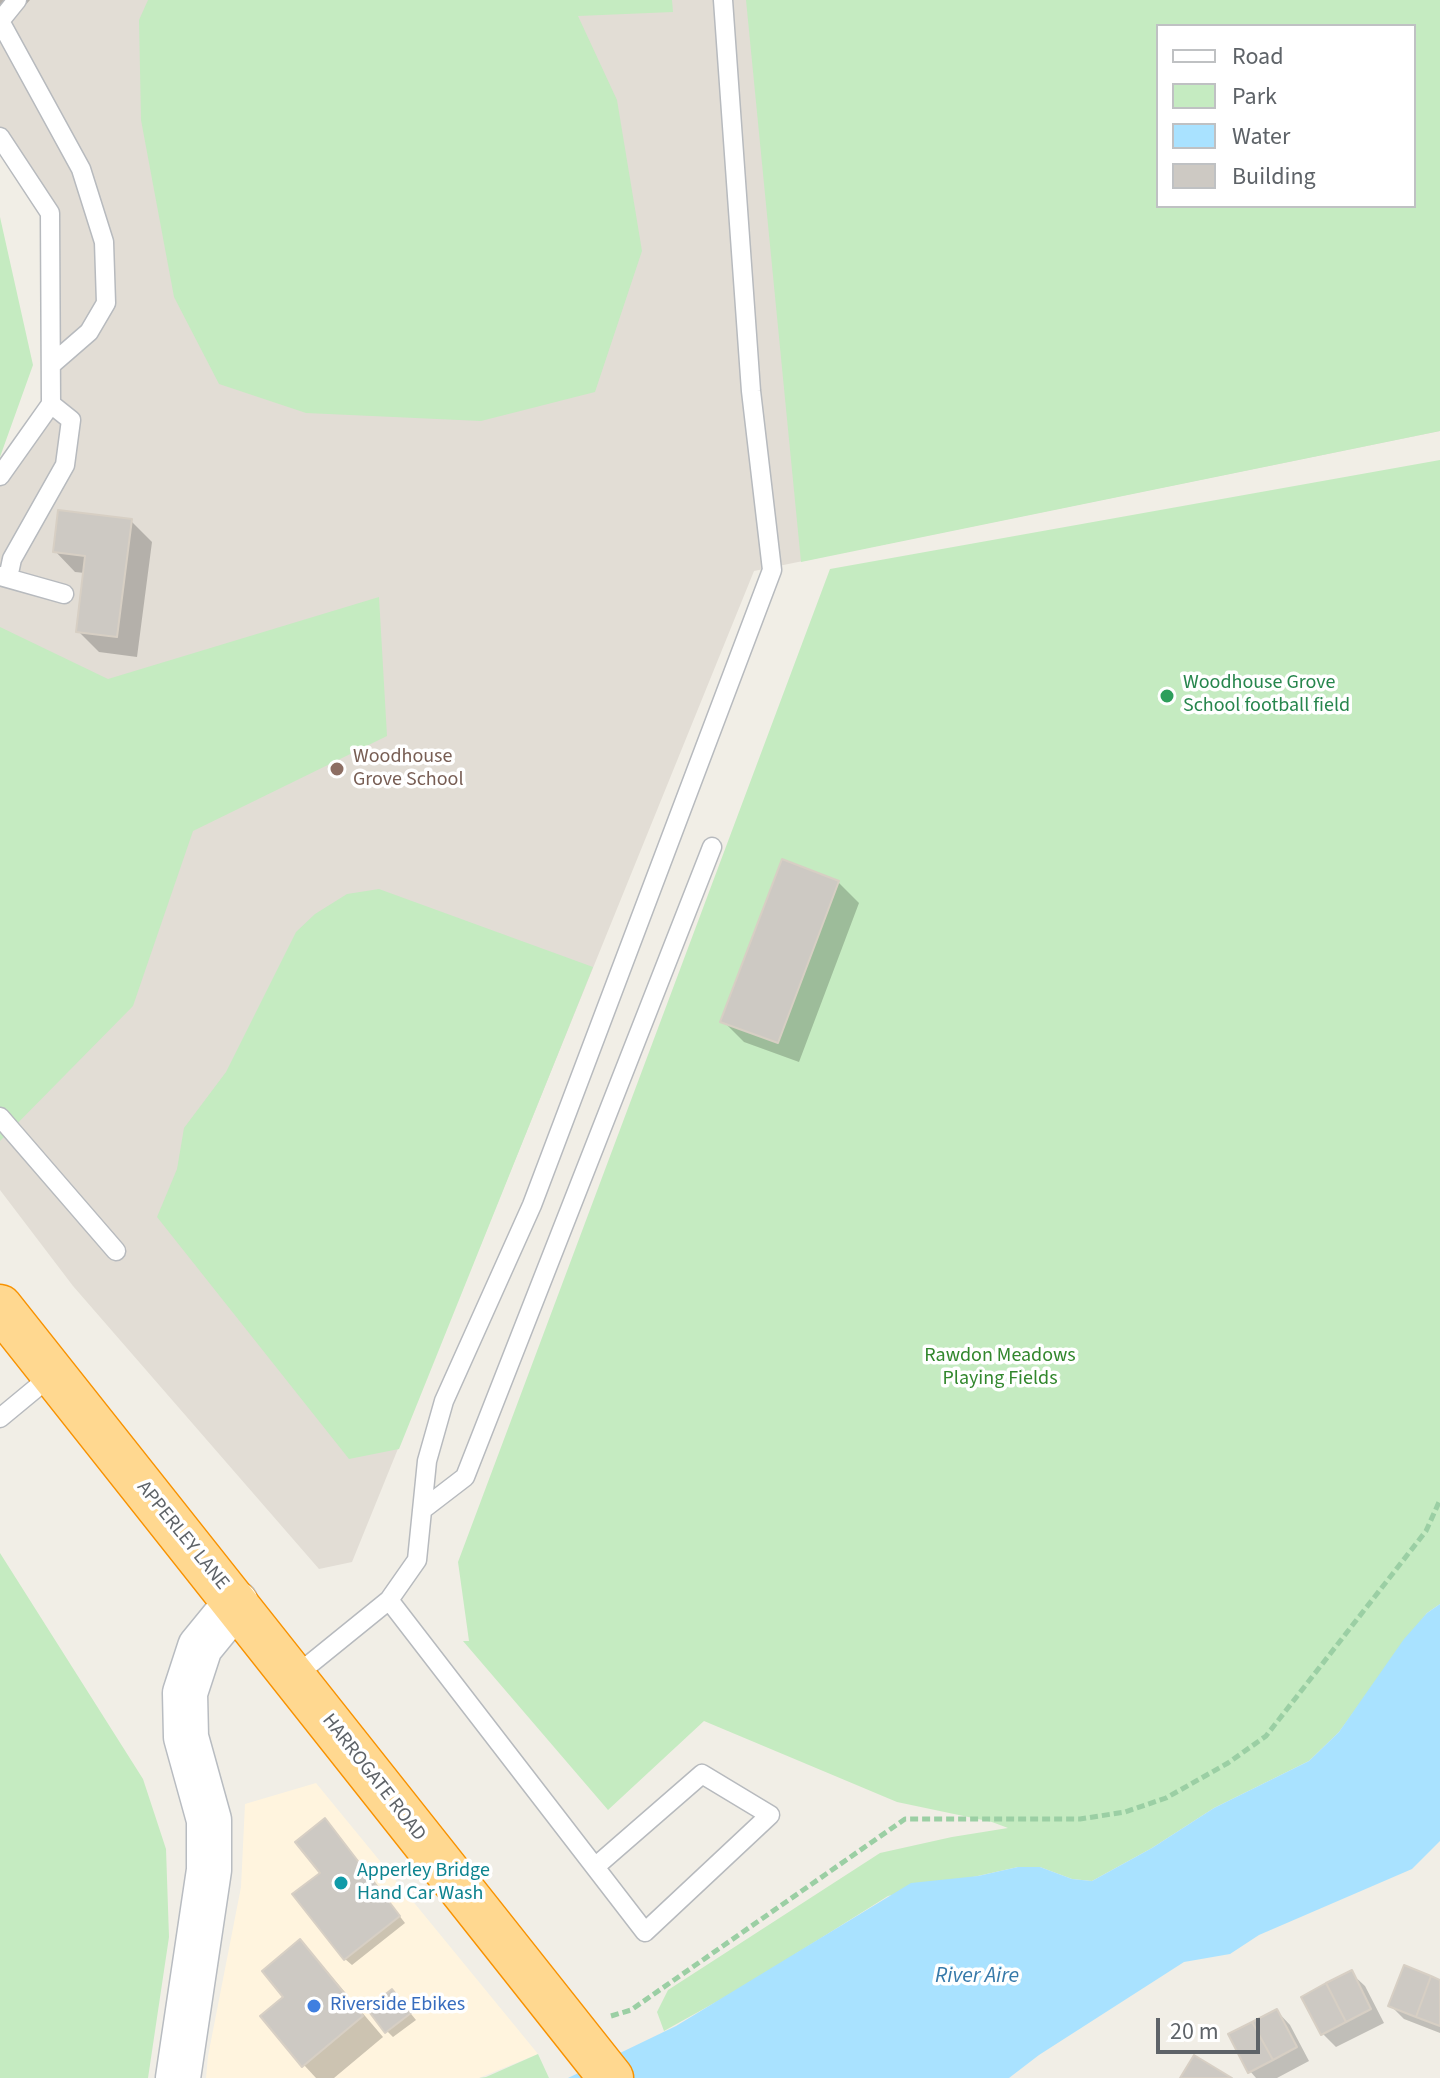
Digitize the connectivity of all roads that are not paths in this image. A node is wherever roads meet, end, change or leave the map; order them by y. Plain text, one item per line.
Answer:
1 (17, 0) edge
2 (723, 0) edge
3 (0, 137) edge
4 (51, 365) junction
5 (51, 404) junction
6 (0, 476) edge
7 (4, 577) edge
8 (64, 594) dead end
9 (712, 847) dead end
10 (0, 1117) edge
11 (116, 1251) dead end
12 (2, 1315) edge
13 (52, 1375) junction
14 (0, 1418) edge
15 (422, 1510) junction
16 (389, 1600) junction
17 (236, 1603) junction
18 (294, 1677) junction
19 (595, 1867) junction
20 (178, 2078) edge
21 (611, 2078) edge

1 - 4 lane
2 - 15 lane
3 - 4 lane
4 - 5 lane
5 - 6 lane
5 - 7 lane
7 - 8 lane
9 - 15 lane
10 - 11 lane
12 - 13 highway, APPERLEY LANE
13 - 14 lane
13 - 17 highway, APPERLEY LANE
15 - 16 lane
16 - 18 lane
16 - 19 lane
17 - 18 highway, HARROGATE ROAD
17 - 20 street, APPERLEY LANE
18 - 21 highway, HARROGATE ROAD
19 - 19 lane

